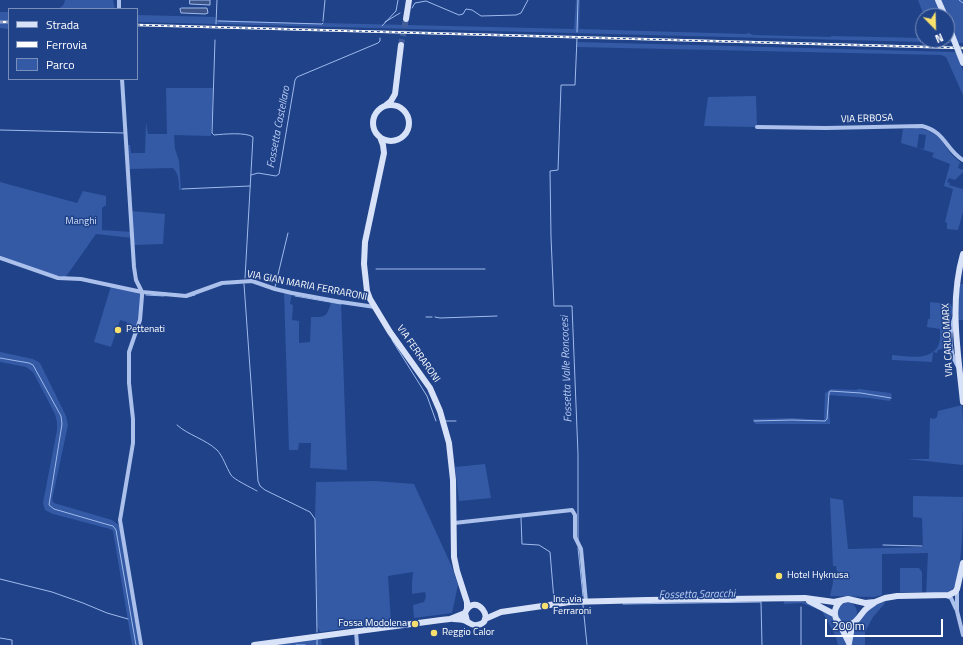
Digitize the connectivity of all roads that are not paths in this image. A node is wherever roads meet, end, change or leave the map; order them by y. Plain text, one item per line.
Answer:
1 (409, 0) edge
2 (406, 19) tunnel mouth
3 (955, 43) edge
4 (401, 45) tunnel mouth
5 (963, 63) edge
6 (122, 80) edge
7 (395, 94) junction
8 (386, 105) junction
9 (399, 107) junction
10 (757, 127) dead end
11 (380, 137) junction
12 (392, 141) junction
13 (384, 153) junction
14 (963, 160) edge
15 (963, 254) edge
16 (0, 258) edge
17 (142, 292) junction
18 (375, 307) junction
19 (963, 402) edge
20 (454, 523) junction
21 (963, 563) edge
22 (465, 594) junction
23 (954, 595) junction
24 (800, 598) junction
25 (827, 601) junction
26 (841, 601) junction
27 (586, 602) junction
28 (855, 602) junction
29 (875, 602) junction
30 (477, 605) junction
31 (484, 610) junction
32 (828, 610) junction
33 (466, 611) junction
34 (501, 612) junction
35 (860, 616) junction
36 (836, 617) junction
37 (450, 619) junction
38 (485, 619) junction
39 (467, 621) junction
40 (855, 622) junction
41 (356, 632) junction
42 (963, 634) edge
43 (849, 644) edge
44 (141, 645) edge
45 (254, 645) edge
46 (357, 645) edge

1 - 2 street
3 - 5 street, bridge
4 - 7 street
6 - 17 street
7 - 8 street
7 - 9 street
8 - 9 street
8 - 11 street
9 - 12 street
10 - 14 street, VIA ERBOSA
11 - 12 street
11 - 13 street, VIA FERRARONI
12 - 13 street, VIA FERRARONI
13 - 18 street, VIA FERRARONI
15 - 19 street, VIA CARLO MARX
16 - 17 street, VIA GIAN MARIA FERRARONI
17 - 18 street, VIA GIAN MARIA FERRARONI
17 - 44 street
18 - 20 street, VIA FERRARONI
20 - 22 street, VIA FERRARONI
20 - 27 street
21 - 23 street
22 - 30 street, VIA FERRARONI
22 - 33 street, VIA FERRARONI
23 - 29 street
23 - 42 street
24 - 25 street
24 - 27 street
24 - 32 street
25 - 26 street
25 - 32 street
26 - 28 street
26 - 36 street
27 - 34 street
28 - 29 street
28 - 35 street
29 - 35 street
30 - 31 street
30 - 33 street
31 - 34 street
31 - 38 street
32 - 36 street
33 - 37 street
33 - 39 street
34 - 38 street
35 - 40 street
36 - 40 street
36 - 43 street
37 - 39 street
37 - 41 street
38 - 39 street
40 - 43 street
41 - 45 street
41 - 46 street

